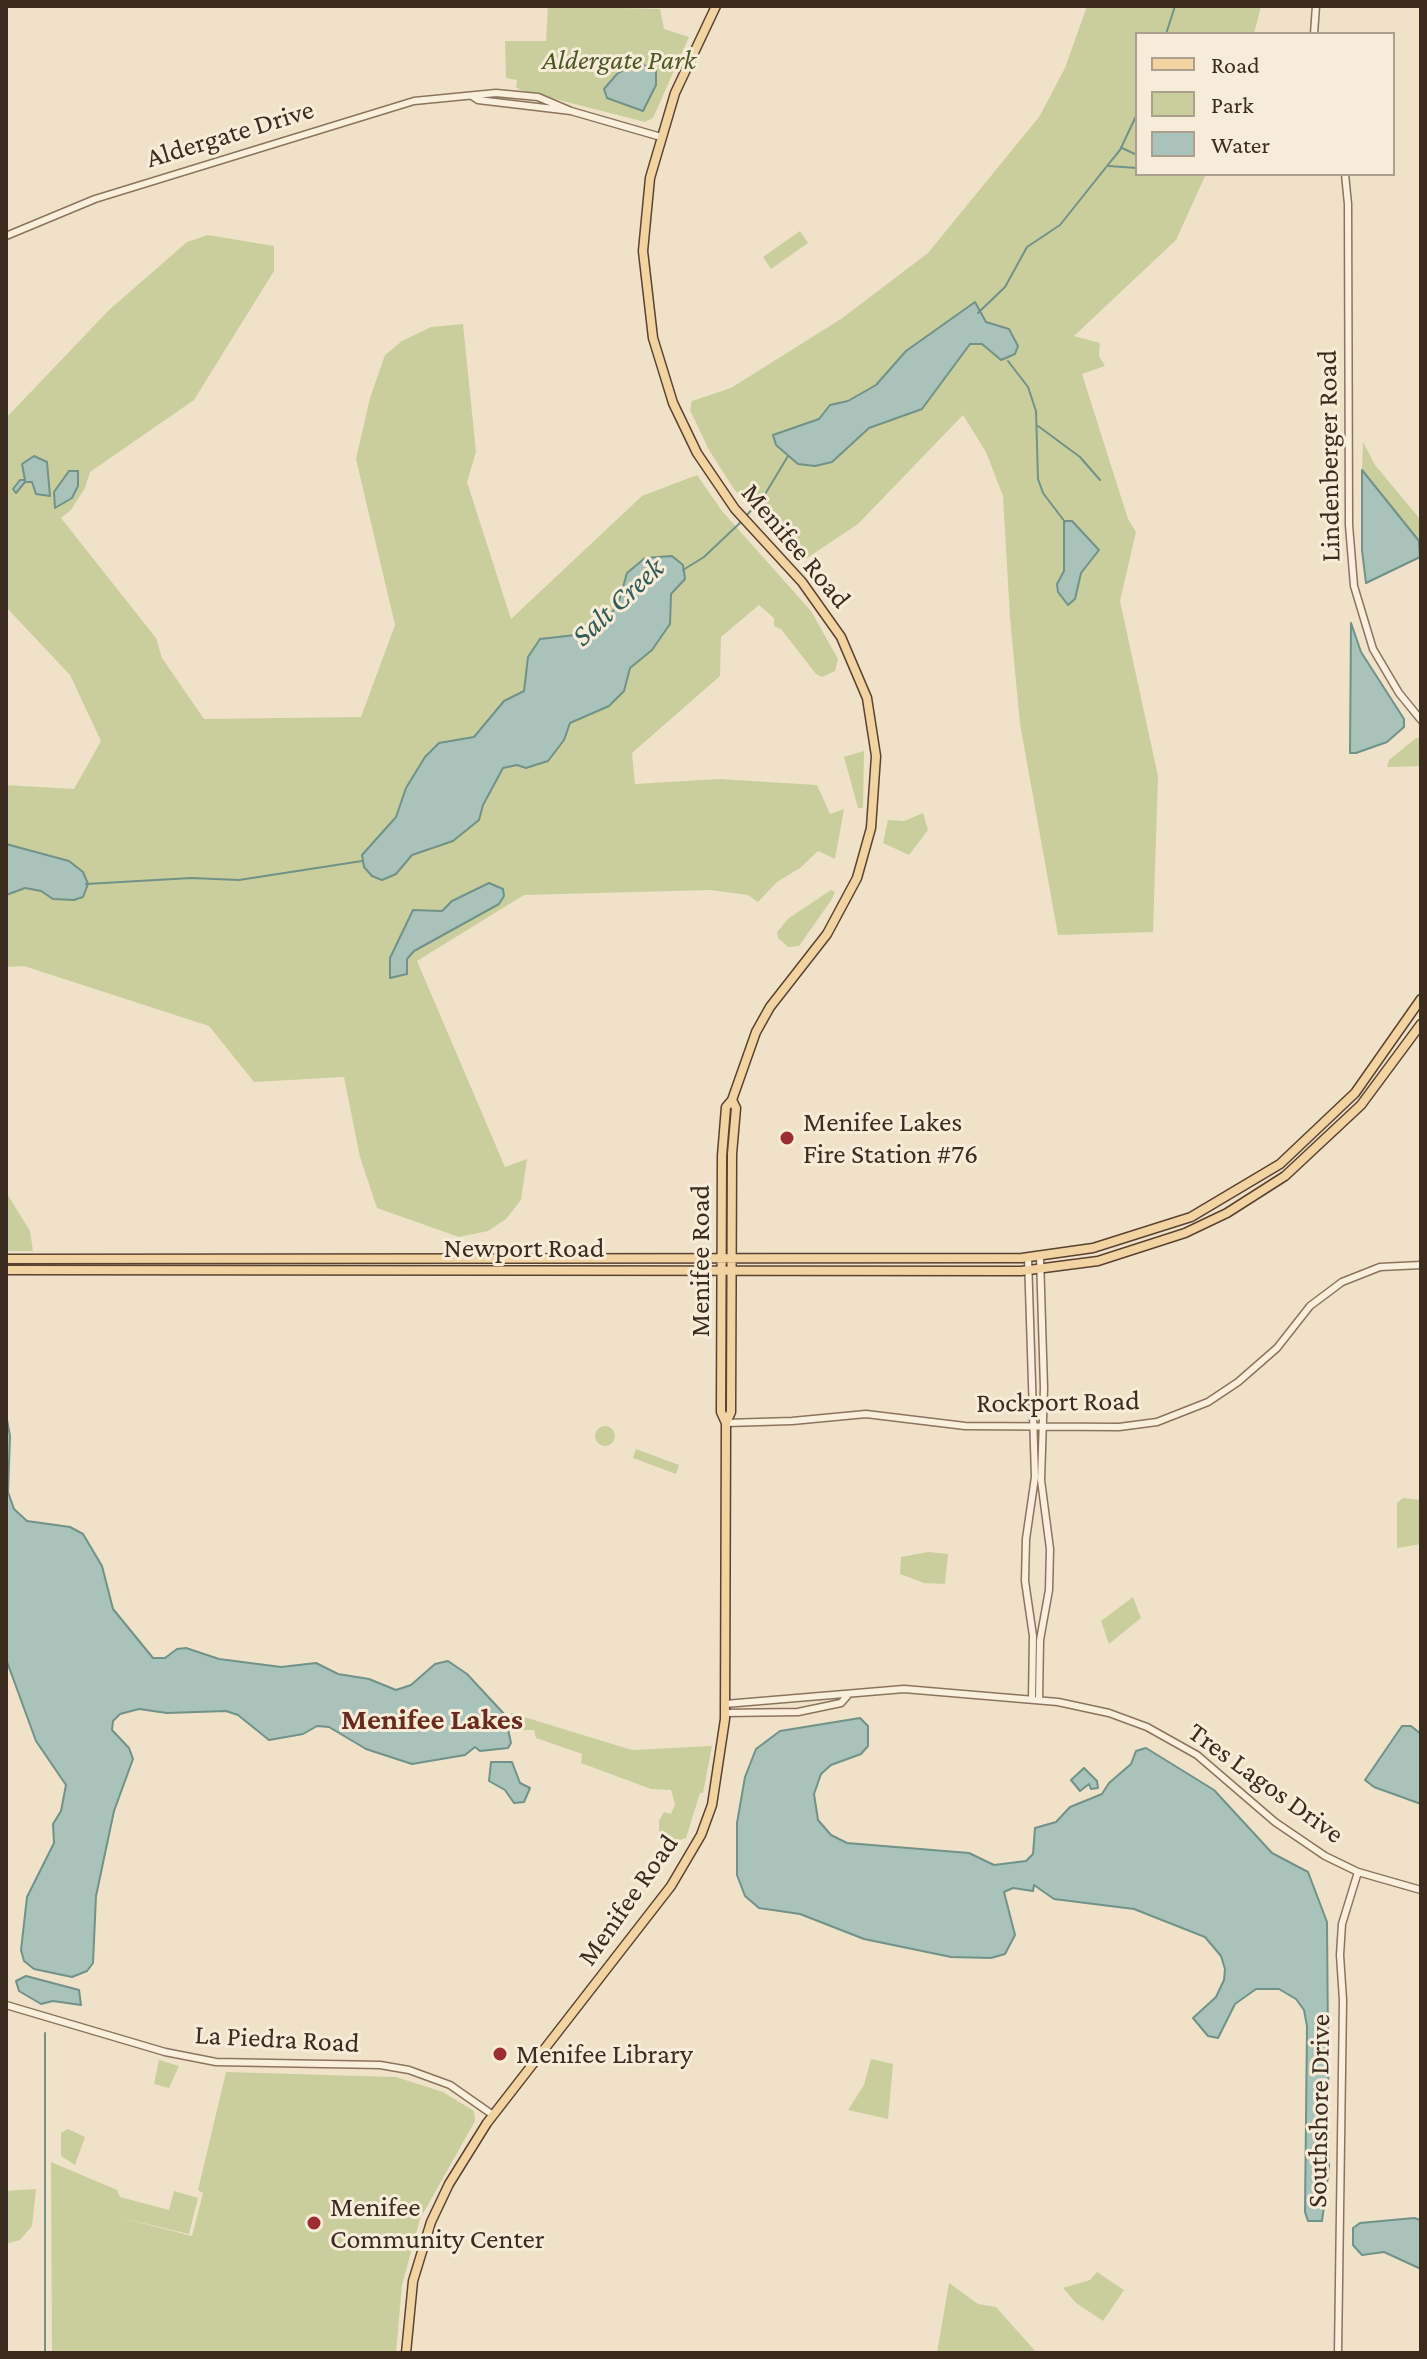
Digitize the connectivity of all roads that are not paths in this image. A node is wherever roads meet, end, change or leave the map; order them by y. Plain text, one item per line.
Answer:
1 (716, 6) edge
2 (1316, 6) edge
3 (1314, 32) edge
4 (661, 137) junction
5 (1345, 176) edge
6 (6, 236) edge
7 (1421, 720) edge
8 (1421, 999) edge
9 (1421, 1024) edge
10 (732, 1100) junction
11 (1040, 1257) junction
12 (1028, 1258) junction
13 (6, 1259) edge
14 (722, 1259) junction
15 (733, 1259) junction
16 (1421, 1265) edge
17 (1042, 1269) junction
18 (6, 1270) edge
19 (1029, 1270) junction
20 (722, 1271) junction
21 (733, 1271) junction
22 (726, 1423) junction
23 (1034, 1427) junction
24 (1043, 1427) junction
25 (848, 1695) junction
26 (1036, 1700) junction
27 (725, 1708) junction
28 (1358, 1872) junction
29 (1421, 1890) edge
30 (6, 2005) edge
31 (493, 2115) junction
32 (406, 2353) edge
33 (1338, 2353) edge

1 - 4 main road, Menifee Road
2 - 3 street
4 - 6 street, Aldergate Drive
4 - 10 main road, Menifee Road
5 - 7 street, Lindenberger Road
8 - 11 main road, Newport Road
9 - 17 main road, Newport Road
10 - 14 main road, Menifee Road
10 - 15 main road, Menifee Road
11 - 12 main road, Newport Road
11 - 17 street
12 - 15 main road, Newport Road
12 - 19 street
13 - 14 main road, Newport Road
14 - 15 main road, Newport Road
14 - 20 main road, Menifee Road
15 - 21 main road, Menifee Road
16 - 24 street, Rockport Road
17 - 19 main road, Newport Road
17 - 24 street
18 - 20 main road, Newport Road
19 - 21 main road, Newport Road
19 - 23 street
20 - 21 main road, Newport Road
20 - 22 main road, Menifee Road
21 - 22 main road, Menifee Road
22 - 23 street, Rockport Road
22 - 27 main road, Menifee Road
23 - 24 street, Rockport Road
23 - 26 street
24 - 26 street
25 - 26 street, Tres Lagos Drive
25 - 27 street, Tres Lagos Drive
25 - 27 street, Tres Lagos Drive
26 - 28 street, Tres Lagos Drive
27 - 31 main road, Menifee Road
28 - 29 street, Tres Lagos Drive
28 - 33 street, Southshore Drive
30 - 31 street, La Piedra Road
31 - 32 main road, Menifee Road

